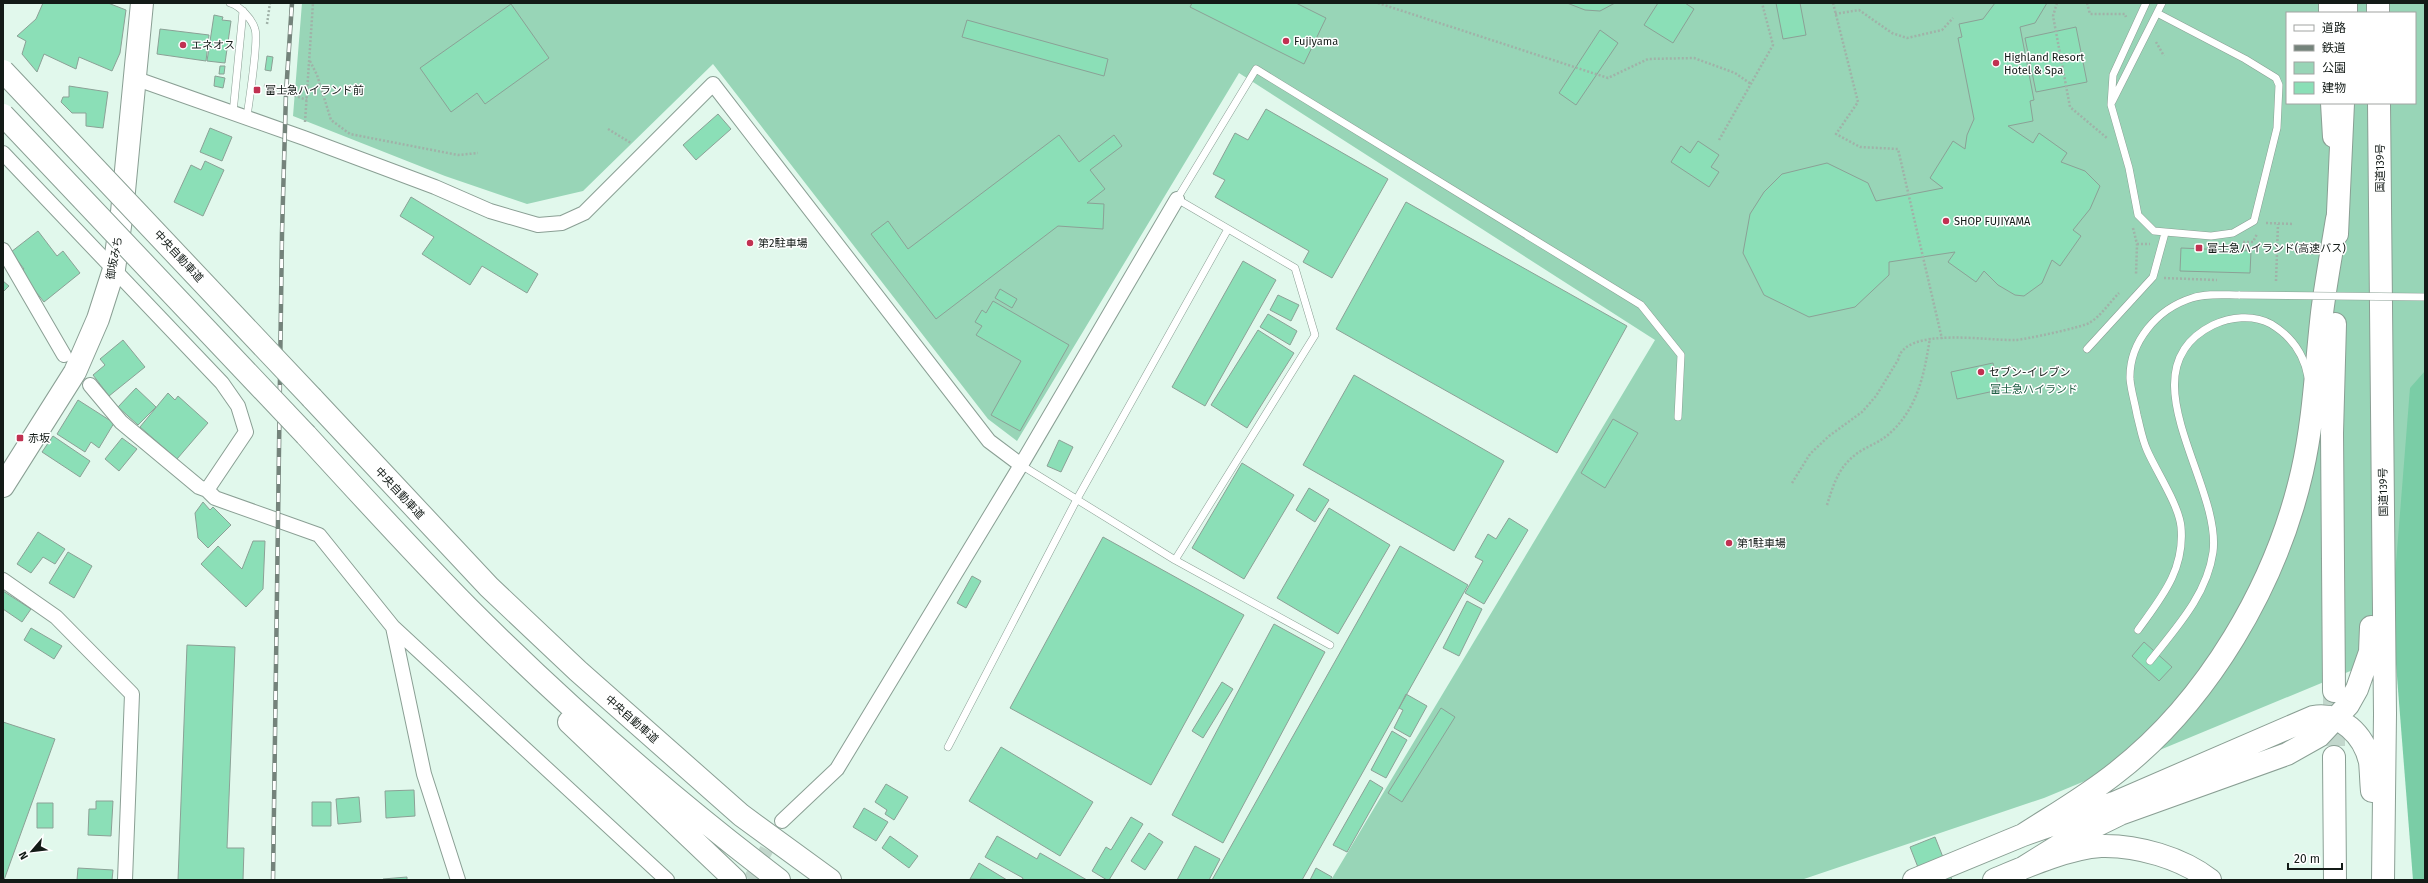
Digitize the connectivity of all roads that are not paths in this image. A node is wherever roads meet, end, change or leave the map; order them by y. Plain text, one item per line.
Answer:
1 (142, 3) edge
2 (230, 3) edge
3 (2146, 3) edge
4 (2162, 3) edge
5 (243, 12) junction
6 (2157, 12) junction
7 (3, 71) edge
8 (134, 78) junction
9 (2331, 104) edge
10 (2342, 104) edge
11 (2379, 104) edge
12 (2111, 105) junction
13 (233, 112) junction
14 (3, 115) edge
15 (247, 117) junction
16 (3, 153) edge
17 (1177, 199) junction
18 (2337, 219) junction
19 (1228, 229) junction
20 (2165, 233) junction
21 (3, 250) edge
22 (114, 269) junction
23 (2425, 298) edge
24 (2087, 349) dead end
25 (64, 355) dead end
26 (90, 385) dead end
27 (2313, 404) junction
28 (1678, 416) dead end
29 (1021, 465) junction
30 (3, 486) edge
31 (2382, 486) junction
32 (207, 490) junction
33 (1077, 499) junction
34 (390, 526) junction
35 (1175, 560) junction
36 (3, 580) edge
37 (393, 626) junction
38 (2138, 630) dead end
39 (1330, 644) dead end
40 (2150, 660) dead end
41 (2334, 690) tunnel mouth
42 (2335, 719) junction
43 (948, 747) dead end
44 (2334, 757) tunnel mouth
45 (741, 815) junction
46 (782, 821) tunnel mouth
47 (2023, 835) junction
48 (2018, 871) junction
49 (125, 880) edge
50 (458, 880) edge
51 (667, 880) edge
52 (735, 880) edge
53 (779, 880) edge
54 (830, 880) edge
55 (848, 880) edge
56 (1914, 880) edge
57 (1994, 880) edge
58 (2210, 880) edge
59 (2335, 880) edge
60 (2378, 880) edge
61 (2383, 880) edge

1 - 8 highway, 御坂みち
2 - 5 lane
3 - 12 lane
4 - 6 lane
5 - 13 lane
5 - 15 lane
6 - 12 lane
6 - 20 lane
7 - 45 highway, 中央自動車道, bridge
8 - 13 street
8 - 22 highway, 御坂みち
9 - 18 main road
10 - 18 highway
11 - 31 highway, 国道139号
12 - 20 lane
13 - 15 street
14 - 34 highway, bridge
15 - 29 street
16 - 22 street
17 - 19 lane
17 - 28 lane
17 - 29 street
18 - 27 highway
18 - 41 highway
19 - 33 lane
19 - 35 lane
20 - 24 lane
21 - 25 street
22 - 30 highway, 御坂みち
22 - 32 street
23 - 38 lane, bridge
26 - 32 street
27 - 40 lane
27 - 47 highway
29 - 33 lane
29 - 46 street
31 - 42 highway
31 - 61 highway, 国道139号
32 - 37 street
33 - 35 lane
33 - 43 lane
34 - 52 highway
34 - 53 highway
35 - 39 lane
36 - 49 street
37 - 50 street
37 - 51 street
42 - 47 highway
42 - 48 highway
42 - 60 highway
44 - 59 highway
45 - 54 highway, 中央自動車道
45 - 55 highway
47 - 56 highway
48 - 57 highway
48 - 58 highway

